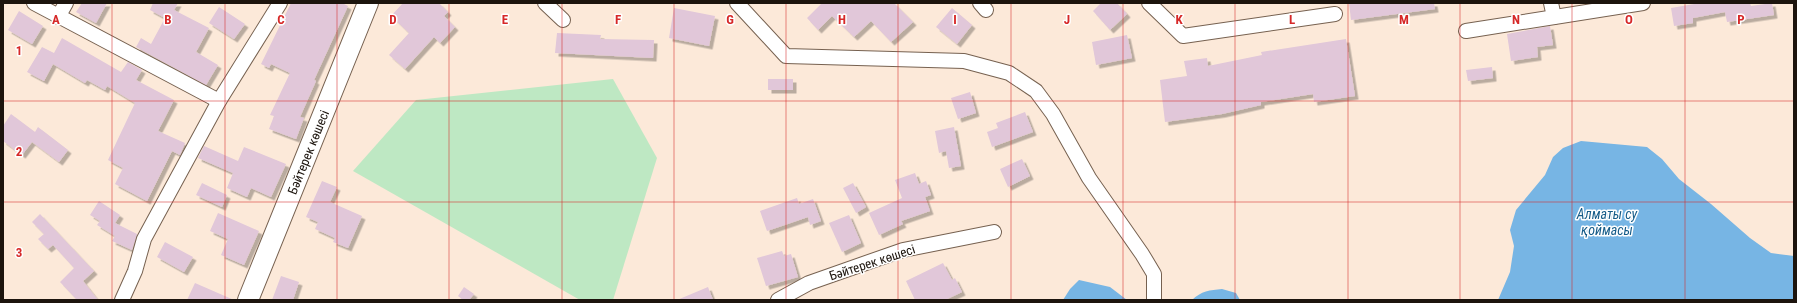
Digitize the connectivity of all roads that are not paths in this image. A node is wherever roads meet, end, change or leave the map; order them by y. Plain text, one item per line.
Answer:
1 (34, 3) edge
2 (66, 3) edge
3 (280, 3) edge
4 (368, 3) edge
5 (545, 3) edge
6 (737, 3) edge
7 (1150, 3) edge
8 (1551, 3) edge
9 (1643, 3) edge
10 (1335, 14) dead end
11 (58, 17) junction
12 (1554, 17) junction
13 (563, 20) dead end
14 (1466, 31) dead end
15 (219, 101) junction
16 (994, 232) dead end
17 (122, 300) edge
18 (248, 300) edge
19 (778, 300) edge
20 (1154, 300) edge

1 - 11 street
2 - 11 street
3 - 15 street
4 - 18 street, Бәйтерек көшесі
5 - 13 street
6 - 20 street
7 - 10 street
8 - 12 street
9 - 12 street
11 - 15 street
12 - 14 street
15 - 17 street
16 - 19 street, Бәйтерек көшесі

